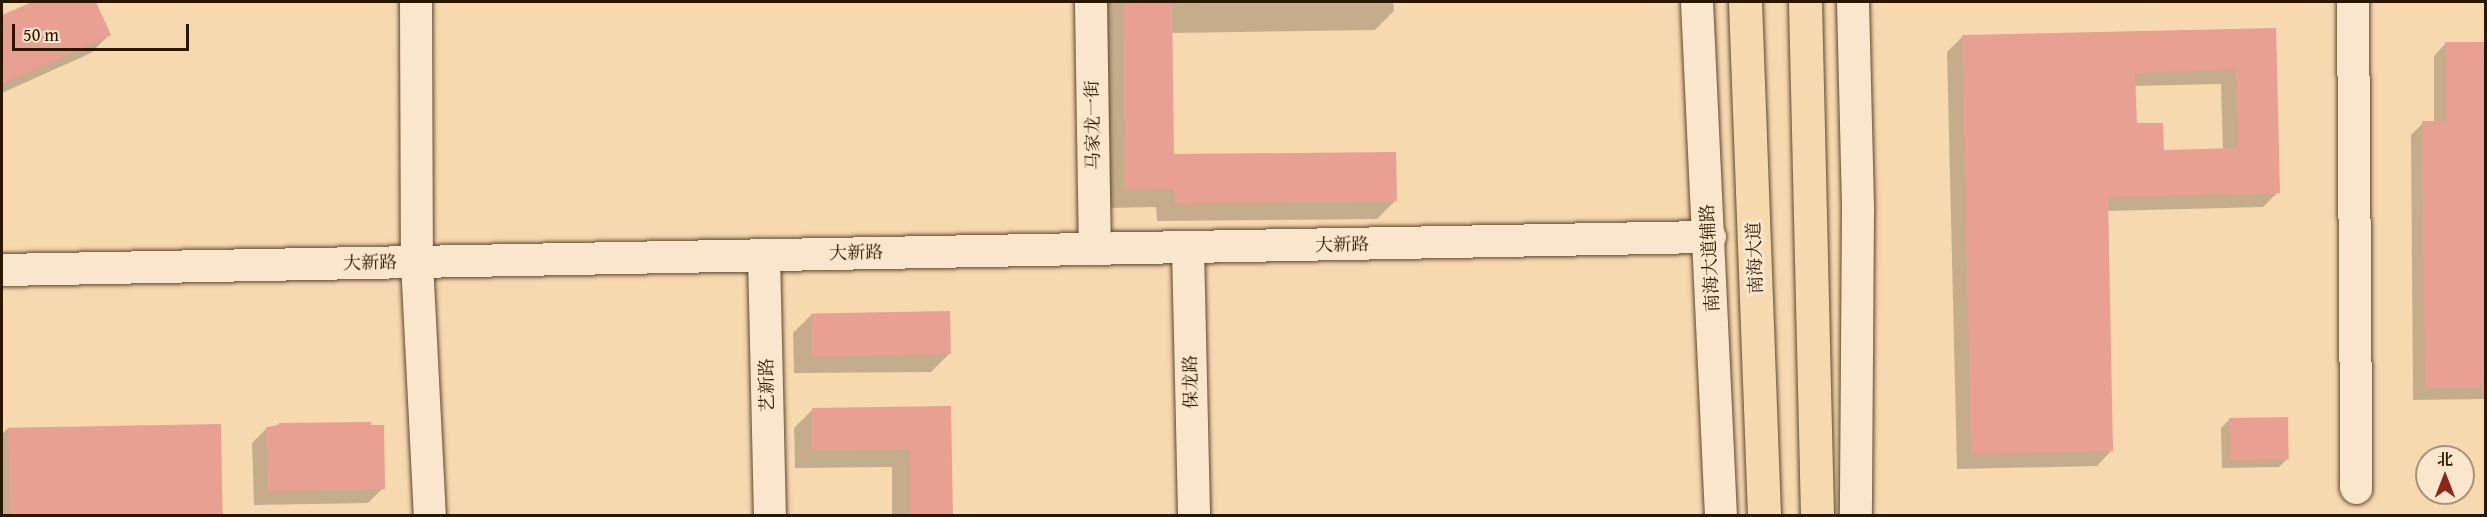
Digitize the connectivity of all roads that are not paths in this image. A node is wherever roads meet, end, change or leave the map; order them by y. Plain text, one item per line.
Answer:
1 (416, 2) edge
2 (1091, 2) edge
3 (1697, 2) edge
4 (1745, 2) edge
5 (1805, 2) edge
6 (1853, 2) edge
7 (2353, 2) edge
8 (1710, 237) junction
9 (1188, 248) junction
10 (1095, 249) junction
11 (764, 255) junction
12 (417, 262) junction
13 (2, 270) edge
14 (2356, 488) dead end
15 (430, 516) edge
16 (770, 516) edge
17 (1194, 516) edge
18 (1721, 516) edge
19 (1764, 516) edge
20 (1817, 516) edge
21 (1856, 516) edge

1 - 12 street
2 - 10 street, 马家龙一街
3 - 8 street, 南海大道辅路
4 - 19 main road, 南海大道
5 - 20 main road
6 - 21 street
7 - 14 street
8 - 9 street, 大新路
8 - 18 street, 南海大道辅路
9 - 10 street, 大新路
9 - 17 street, 保龙路
10 - 11 street, 大新路
11 - 12 street, 大新路
11 - 16 street, 艺新路
12 - 13 street, 大新路
12 - 15 street

